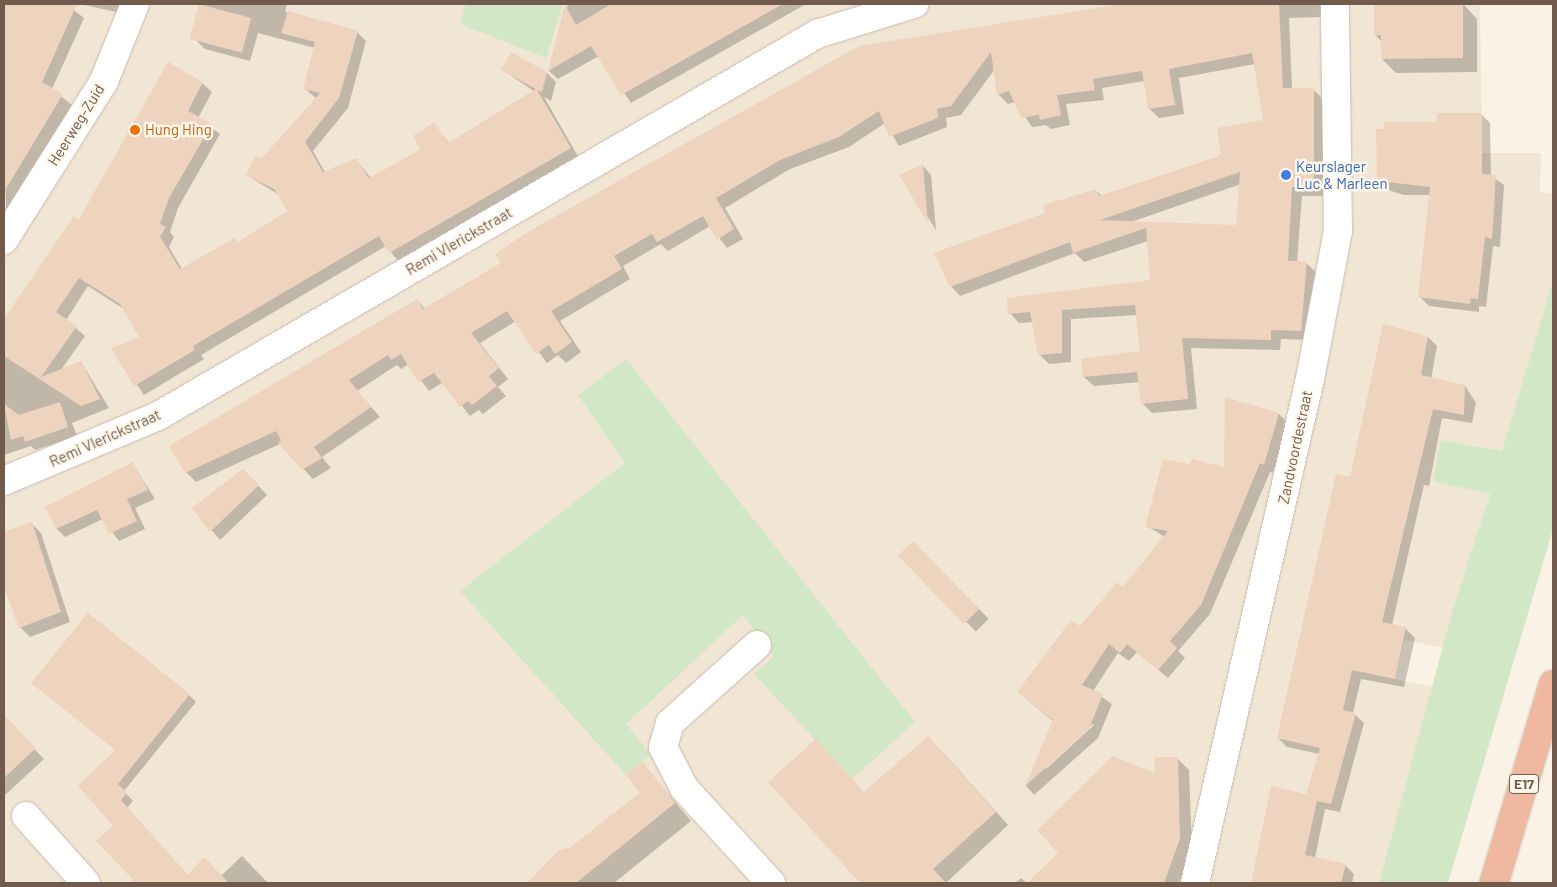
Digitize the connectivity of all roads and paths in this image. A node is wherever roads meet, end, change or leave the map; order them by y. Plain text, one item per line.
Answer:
1 (135, 4) edge
2 (914, 4) edge
3 (1335, 4) edge
4 (4, 240) edge
5 (4, 481) edge
6 (757, 645) dead end
7 (1553, 685) edge
8 (26, 816) dead end
9 (86, 883) edge
10 (771, 883) edge
11 (1195, 883) edge
12 (1494, 883) edge

1 - 4 street, Heerweg-Zuid
2 - 5 street, Remi Vlerickstraat
3 - 11 street, Zandvoordestraat
6 - 10 street
7 - 12 highway, E17
8 - 9 street

